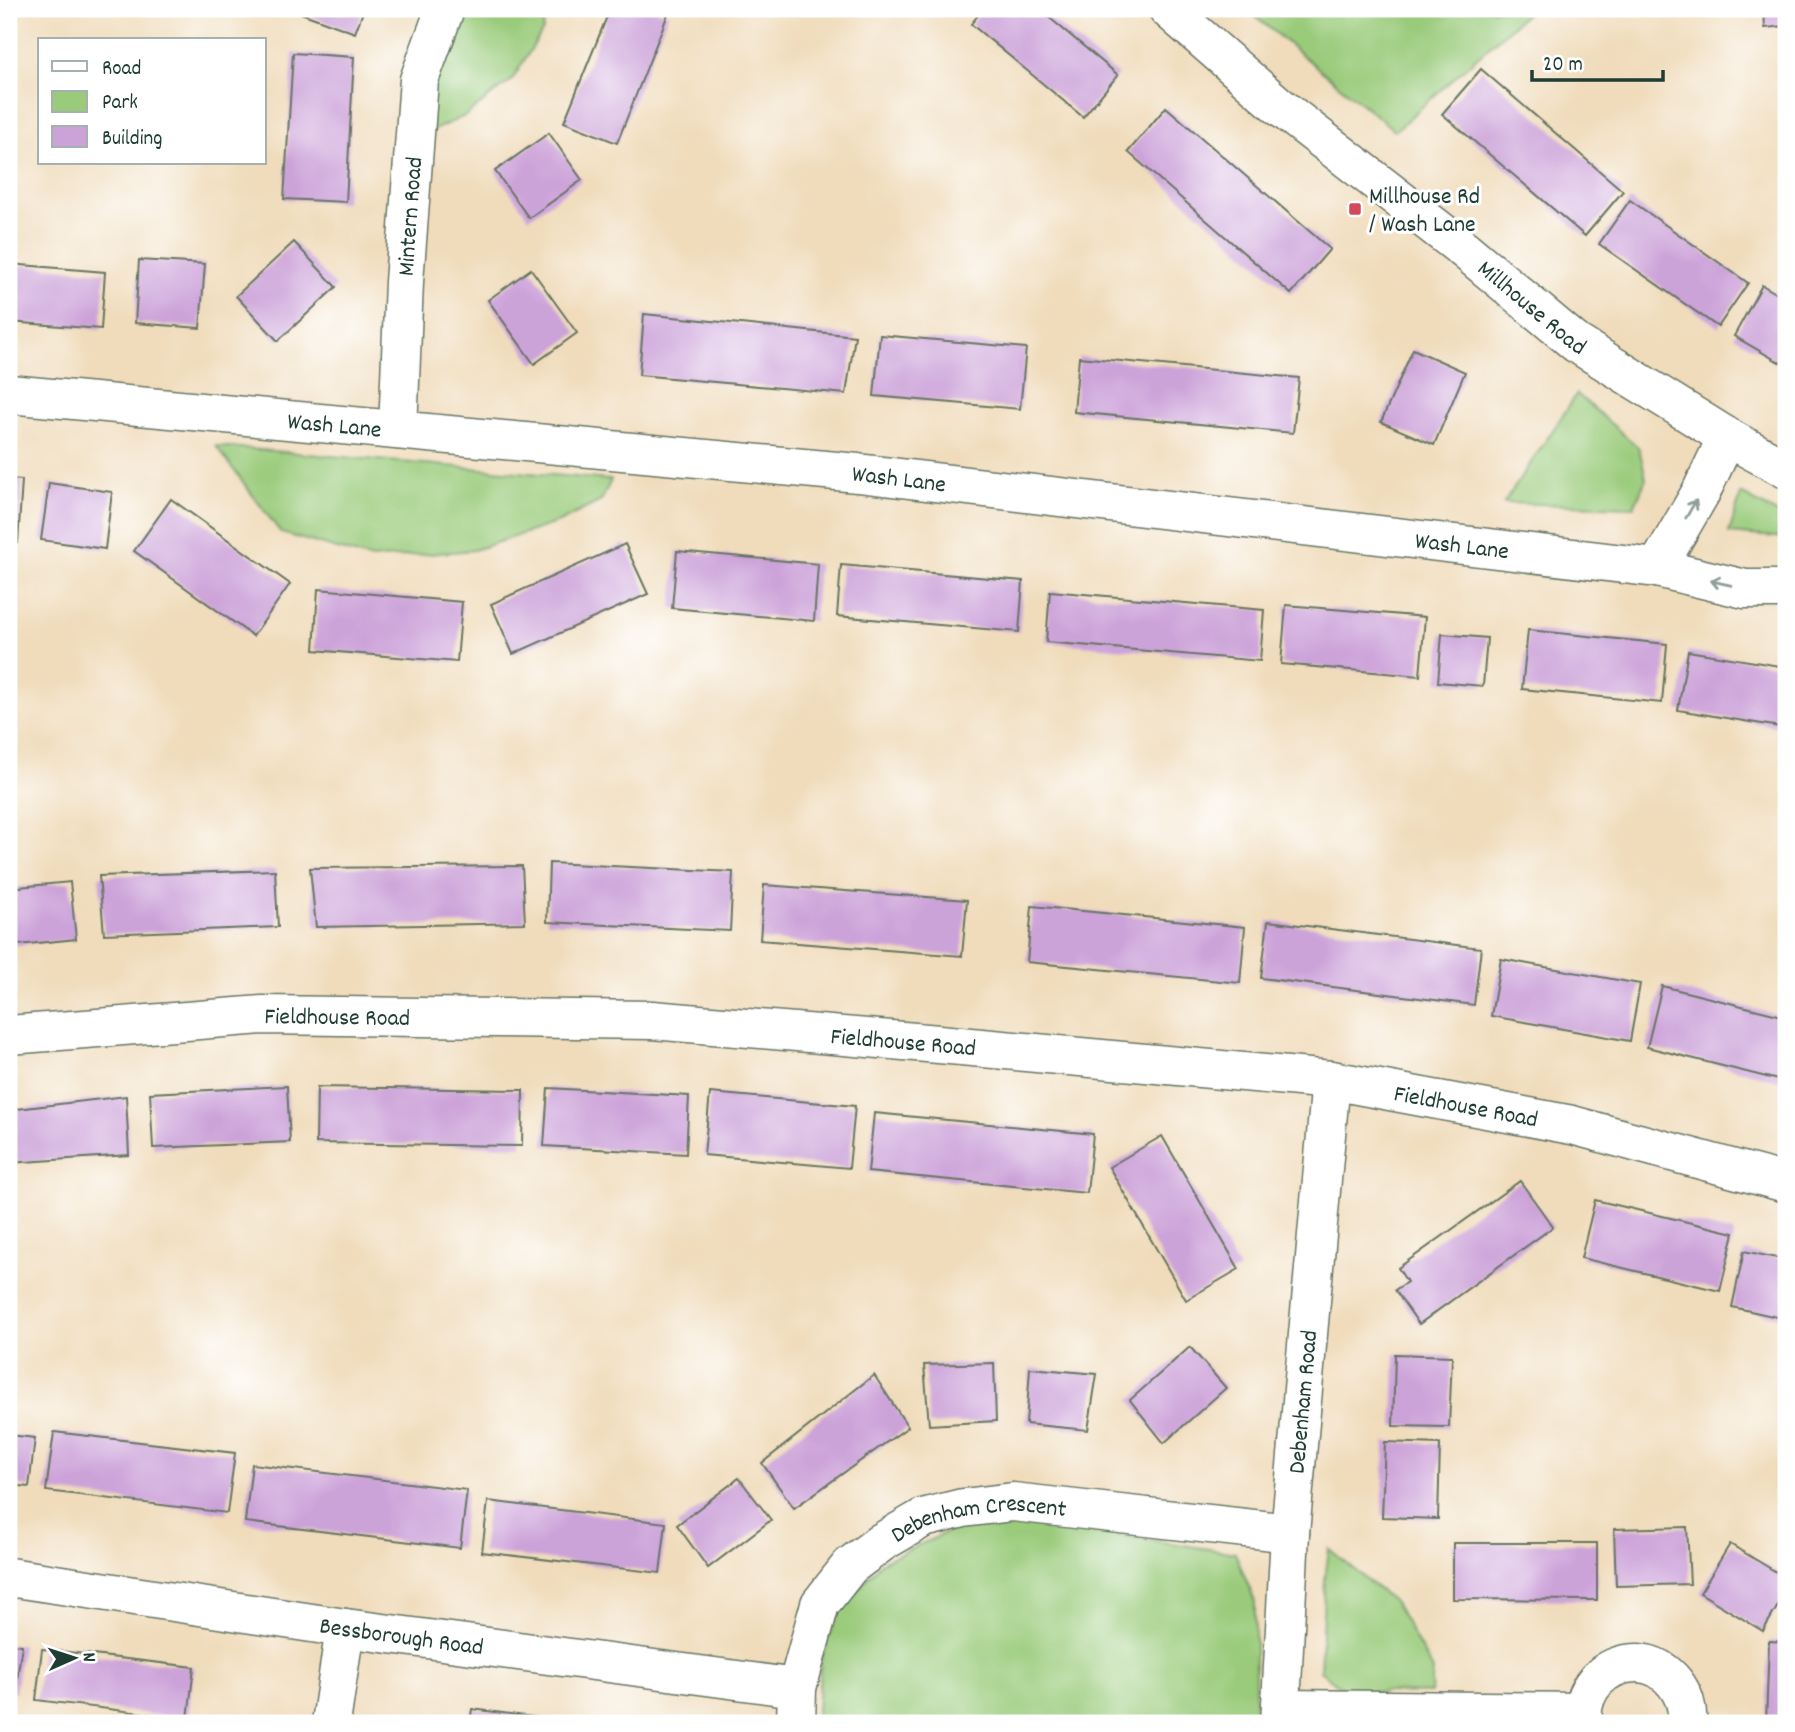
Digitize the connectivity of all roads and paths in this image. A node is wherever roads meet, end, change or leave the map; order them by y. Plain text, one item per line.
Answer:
1 (445, 9) edge
2 (1168, 9) edge
3 (9, 394) edge
4 (398, 430) junction
5 (1727, 437) junction
6 (1786, 469) edge
7 (1657, 568) junction
8 (1786, 589) edge
9 (9, 1035) edge
10 (1331, 1080) junction
11 (1786, 1183) edge
12 (1290, 1534) junction
13 (9, 1577) edge
14 (345, 1628) junction
15 (796, 1706) edge
16 (1280, 1716) edge
17 (1583, 1718) edge
18 (331, 1723) edge
19 (1687, 1723) edge

1 - 4 street, Mintern Road
2 - 5 street, Millhouse Road
3 - 4 street, Wash Lane
4 - 7 street, Wash Lane
5 - 6 street, Millhouse Road
7 -> 5 street
8 -> 7 street, Wash Lane
9 - 10 street, Fieldhouse Road
10 - 11 street, Fieldhouse Road
10 - 12 street, Debenham Road
12 - 15 street, Debenham Crescent
12 - 16 street, Debenham Road
13 - 14 street, Bessborough Road
14 - 15 street, Bessborough Road
14 - 18 street
16 - 17 street
17 - 19 street

